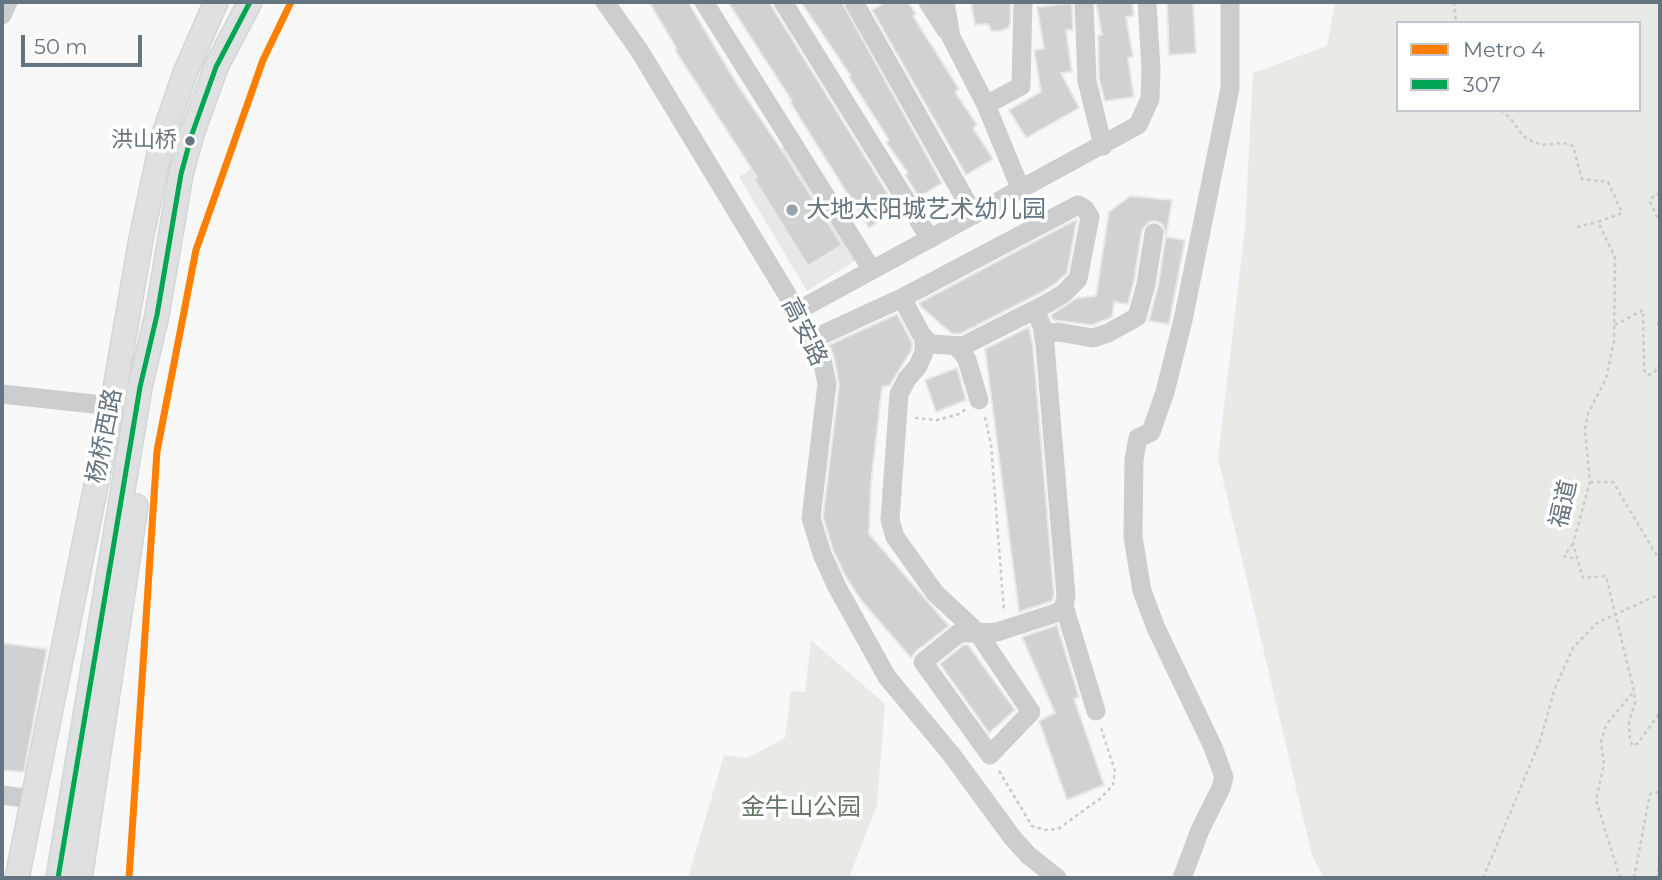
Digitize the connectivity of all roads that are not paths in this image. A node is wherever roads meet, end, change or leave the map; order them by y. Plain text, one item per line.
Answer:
1 (8, 2) edge
2 (216, 2) edge
3 (250, 2) edge
4 (605, 2) edge
5 (704, 2) edge
6 (783, 2) edge
7 (854, 2) edge
8 (928, 2) edge
9 (945, 2) edge
10 (1023, 2) edge
11 (1084, 2) edge
12 (1147, 2) edge
13 (1230, 2) edge
14 (2, 15) edge
15 (951, 37) junction
16 (986, 105) junction
17 (1103, 146) junction
18 (1021, 190) junction
19 (974, 215) junction
20 (1154, 233) dead end
21 (930, 239) junction
22 (872, 270) junction
23 (902, 298) junction
24 (1035, 310) junction
25 (797, 311) junction
26 (157, 315) junction
27 (1043, 334) junction
28 (924, 338) junction
29 (813, 340) junction
30 (955, 346) junction
31 (2, 394) edge
32 (979, 400) road end
33 (112, 406) junction
34 (1064, 606) junction
35 (978, 633) junction
36 (1096, 711) road end
37 (2, 795) edge
38 (32, 799) junction
39 (63, 850) junction
40 (17, 878) edge
41 (52, 878) edge
42 (58, 878) edge
43 (80, 878) edge
44 (1057, 878) edge
45 (1182, 878) edge

1 - 14 street
2 - 33 main road, 杨桥西路
3 - 26 main road, 杨桥西路
4 - 25 street, 高安路
5 - 22 street
6 - 21 street
7 - 19 street
8 - 15 street
9 - 15 street
10 - 16 street
11 - 17 street
12 - 17 street
13 - 45 street
15 - 16 street
16 - 18 street
17 - 18 street
18 - 19 street
19 - 21 street
20 - 27 street
21 - 22 street
22 - 25 street
23 - 24 street
23 - 28 street
23 - 29 street
24 - 27 street
24 - 30 street
25 - 29 street, 高安路
26 - 39 main road, 杨桥西路
26 - 43 main road
27 - 34 street
28 - 30 street
28 - 35 street
29 - 44 street, 高安路
30 - 32 street
31 - 33 street
33 - 38 main road, 杨桥西路
34 - 35 street
34 - 36 street
35 - 35 street
37 - 38 street
38 - 40 main road, 杨桥西路
39 - 41 main road
39 - 42 main road, 杨桥西路

